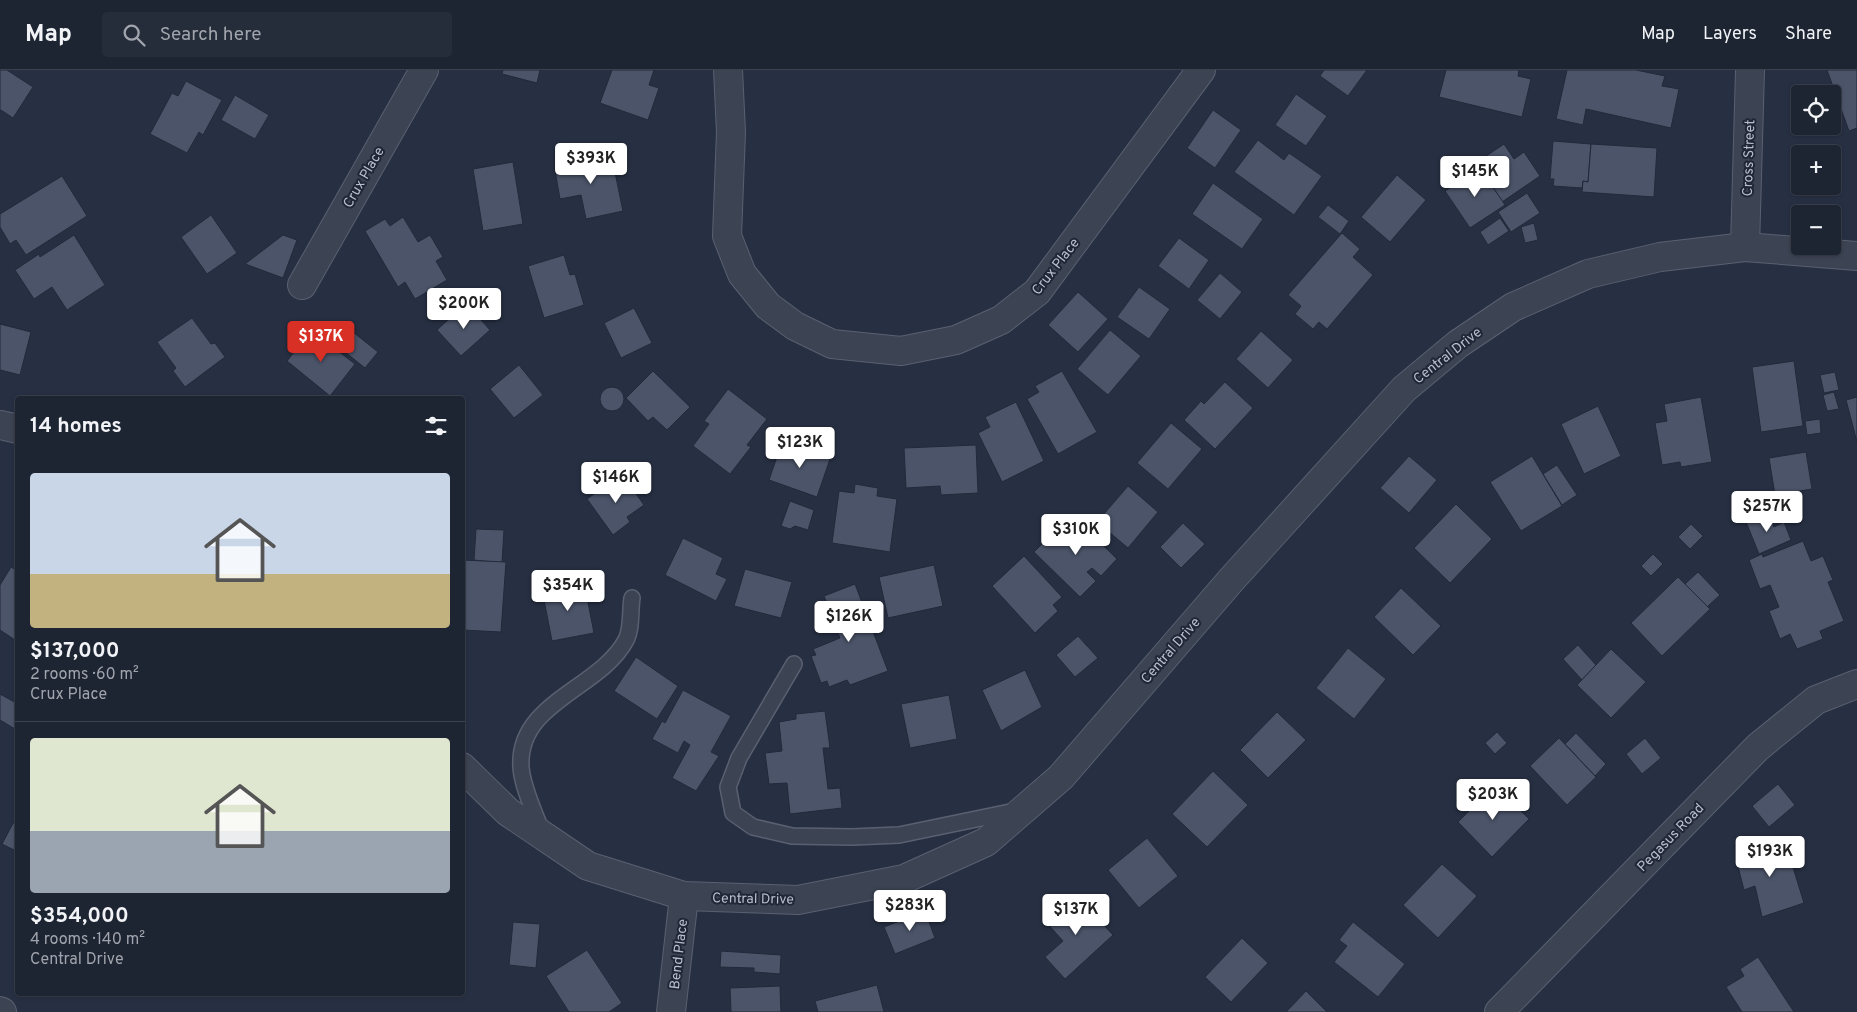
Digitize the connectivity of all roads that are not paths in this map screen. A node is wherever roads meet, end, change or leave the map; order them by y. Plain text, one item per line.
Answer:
1 (424, 70) edge
2 (728, 70) edge
3 (1200, 70) edge
4 (1750, 70) edge
5 (1745, 247) junction
6 (1857, 256) edge
7 (302, 285) dead end
8 (0, 425) edge
9 (15, 428) edge
10 (632, 598) dead end
11 (794, 664) dead end
12 (1857, 684) edge
13 (465, 770) edge
14 (1023, 810) junction
15 (543, 836) junction
16 (684, 896) junction
17 (671, 1012) edge
18 (1499, 1012) edge

1 - 7 street, Crux Place
2 - 3 street, Crux Place
4 - 5 street, Cross Street
5 - 6 street, Central Drive
5 - 14 street, Central Drive
8 - 9 street
10 - 15 lane
11 - 14 lane
12 - 18 street, Pegasus Road
13 - 15 street, Central Drive
14 - 16 street, Central Drive
15 - 16 street, Central Drive
16 - 17 street, Bend Place

